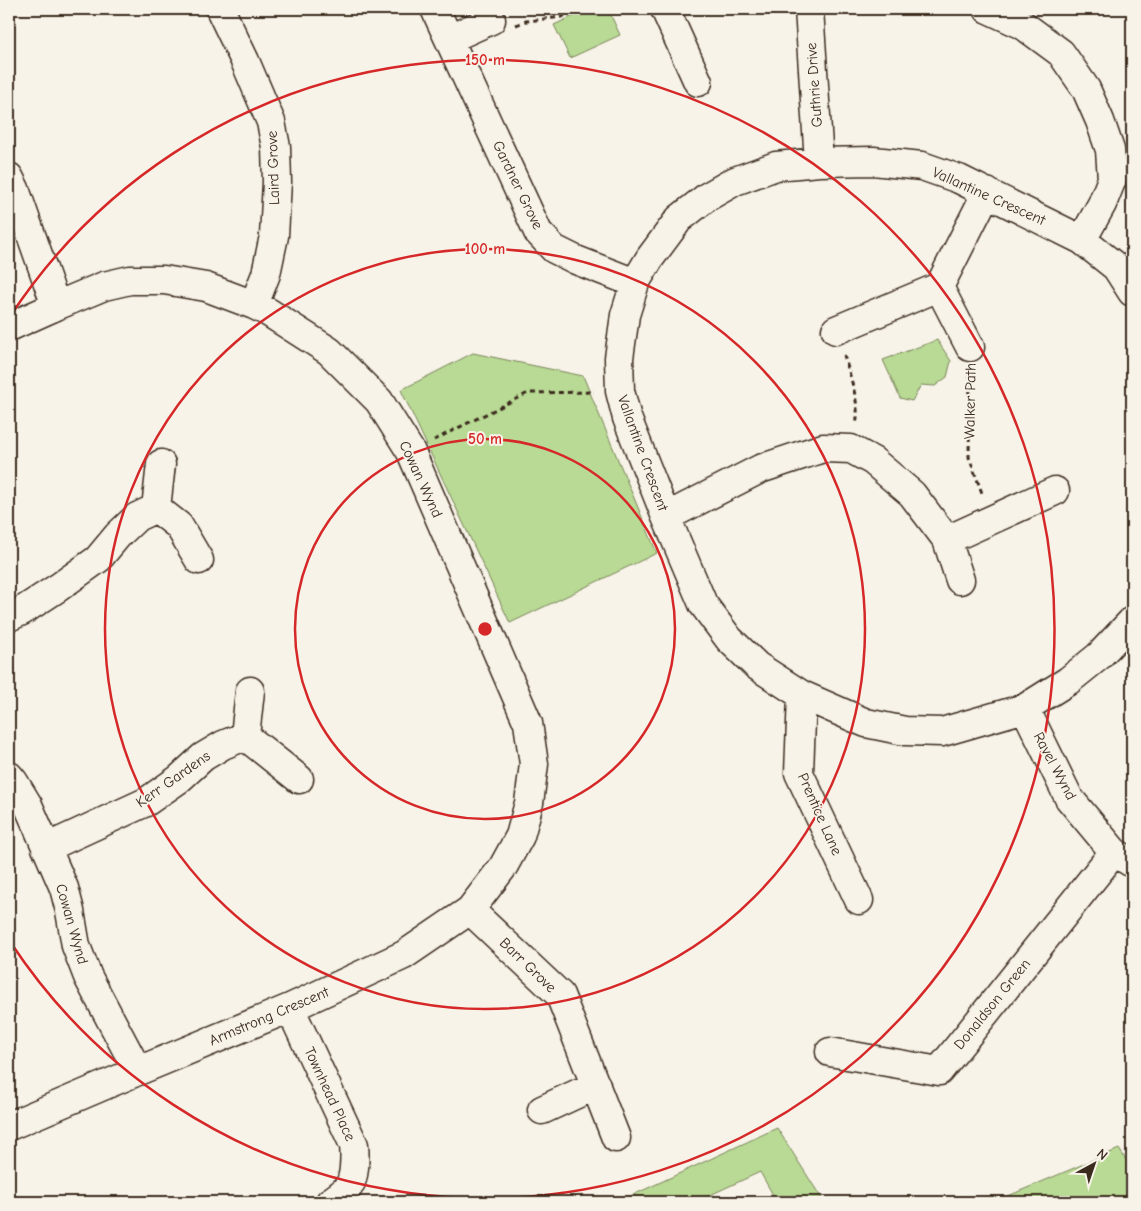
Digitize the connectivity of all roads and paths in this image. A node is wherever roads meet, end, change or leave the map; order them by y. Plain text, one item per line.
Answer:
1 (220, 9) edge
2 (435, 9) edge
3 (579, 9) edge
4 (665, 9) edge
5 (809, 9) edge
6 (999, 11) edge
7 (491, 20) joint
8 (449, 39) junction
9 (698, 82) dead end
10 (819, 162) junction
11 (9, 176) edge
12 (986, 192) junction
13 (1082, 240) junction
14 (635, 283) junction
15 (939, 287) junction
16 (1132, 292) edge
17 (254, 305) junction
18 (56, 306) junction
19 (9, 326) edge
20 (836, 330) joint
21 (970, 347) joint
22 (620, 391) junction
23 (850, 449) junction
24 (411, 452) junction
25 (161, 464) dead end
26 (1055, 491) dead end
27 (156, 508) junction
28 (666, 517) junction
29 (991, 520) junction
30 (947, 540) junction
31 (199, 560) dead end
32 (960, 580) dead end
33 (9, 617) edge
34 (1132, 621) edge
35 (250, 691) dead end
36 (802, 695) junction
37 (1025, 708) junction
38 (245, 736) junction
39 (9, 776) edge
40 (299, 779) dead end
41 (46, 848) junction
42 (1123, 857) edge
43 (503, 867) joint
44 (859, 900) dead end
45 (470, 910) junction
46 (290, 1008) junction
47 (830, 1052) dead end
48 (138, 1071) junction
49 (596, 1085) junction
50 (542, 1110) dead end
51 (9, 1126) edge
52 (616, 1138) dead end
53 (330, 1202) edge

1 - 17 street, Laird Grove
2 - 8 street, Gardner Grove
3 - 7 path
4 - 9 street
5 - 10 street, Guthrie Drive
6 - 13 street
7 - 8 street
8 - 14 street, Gardner Grove
10 - 12 street, Vallantine Crescent
10 - 14 street, Vallantine Crescent
11 - 18 street
12 - 13 street, Vallantine Crescent
12 - 15 street
13 - 16 street, Vallantine Crescent
14 - 22 street, Vallantine Crescent
15 - 20 street
15 - 21 street, Walker Path
17 - 18 street, Cowan Wynd
17 - 24 street, Cowan Wynd
18 - 19 street, Cowan Wynd
20 - 23 path
21 - 29 path, Walker Path
22 - 24 path
22 - 28 street, Vallantine Crescent
23 - 28 street
23 - 30 street
24 - 43 street, Cowan Wynd
25 - 27 street
26 - 29 street
27 - 31 street
27 - 33 street
28 - 36 street, Vallantine Crescent
29 - 30 street
30 - 32 street
34 - 37 street, Vallantine Crescent
35 - 38 street
36 - 37 street, Vallantine Crescent
36 - 44 street, Prentice Lane
37 - 42 street, Ravel Wynd
38 - 40 street
38 - 41 street, Kerr Gardens
39 - 41 street, Cowan Wynd
41 - 48 street, Cowan Wynd
42 - 47 street, Donaldson Green
43 - 45 street, Armstrong Crescent
45 - 46 street, Armstrong Crescent
45 - 49 street, Barr Grove
46 - 48 street, Armstrong Crescent
46 - 53 street, Townhead Place
48 - 51 street, Armstrong Crescent
49 - 50 street
49 - 52 street, Barr Grove

